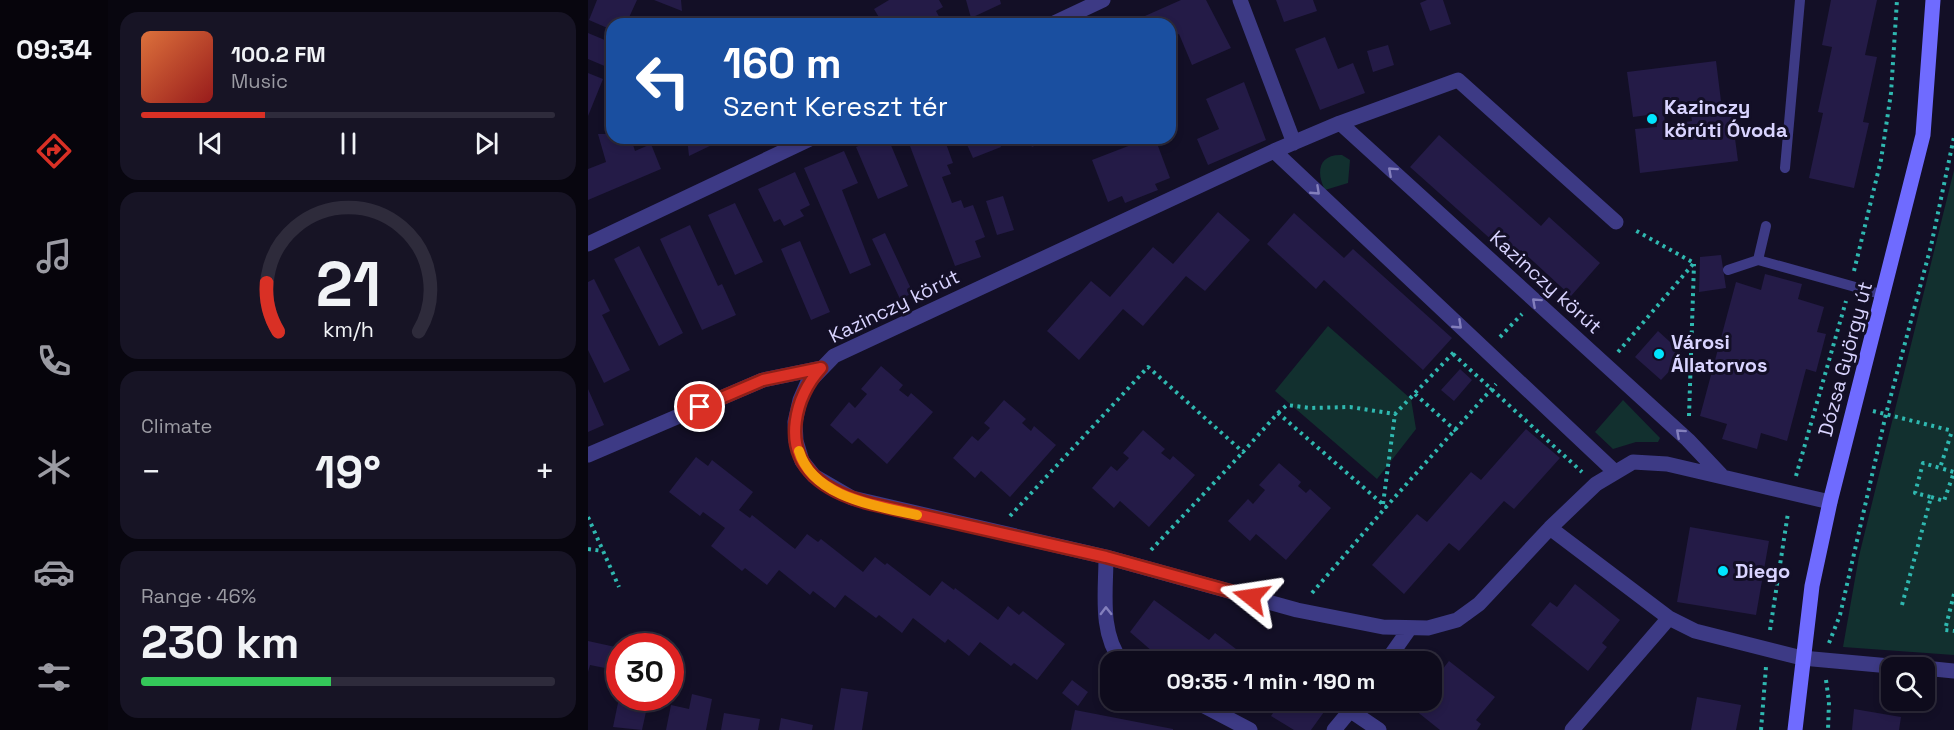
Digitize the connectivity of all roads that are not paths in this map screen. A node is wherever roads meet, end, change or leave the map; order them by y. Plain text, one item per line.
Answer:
1 (1103, 0) edge
2 (1240, 0) edge
3 (1800, 0) edge
4 (1933, 0) edge
5 (1065, 18) edge
6 (1340, 123) junction
7 (1294, 142) junction
8 (799, 144) edge
9 (1274, 151) junction
10 (1785, 168) dead end
11 (1616, 222) road end
12 (1766, 226) dead end
13 (588, 244) edge
14 (1758, 260) junction
15 (1728, 270) dead end
16 (1884, 295) junction
17 (821, 368) junction
18 (588, 455) edge
19 (1614, 471) junction
20 (1721, 475) junction
21 (1830, 502) junction
22 (1550, 528) junction
23 (1106, 557) junction
24 (1669, 618) junction
25 (1410, 628) junction
26 (1114, 651) edge
27 (1394, 651) edge
28 (1802, 658) junction
29 (1881, 665) edge
30 (1935, 669) edge
31 (1954, 671) edge
32 (1214, 711) edge
33 (1351, 711) edge
34 (1360, 711) edge
35 (1250, 730) edge
36 (1334, 730) edge
37 (1379, 730) edge
38 (1572, 730) edge
39 (1795, 730) edge

1 - 5 street
2 - 7 street
3 - 10 lane
4 - 16 main road, Dózsa György út
6 - 7 street, Kazinczy körút
6 - 11 street, Kazinczy körút
20 -> 6 street, Kazinczy körút
7 - 9 street, Kazinczy körút
8 - 13 street
9 - 17 street, Kazinczy körút
9 -> 19 street
12 - 14 lane
14 - 15 lane
14 - 16 lane
16 - 21 main road, Dózsa György út
17 - 18 street
17 - 23 street, Kazinczy körút
19 - 20 street, Kazinczy körút
19 - 22 street, Kazinczy körút
20 - 21 street, Kazinczy körút
21 - 28 main road, Dózsa György út
22 - 24 street
22 - 25 street, Kazinczy körút
23 - 25 street, Kazinczy körút
26 -> 23 street
24 - 28 street
24 - 38 street
25 - 27 street
28 - 29 street
28 - 39 main road, Dózsa György út
30 - 31 street
32 - 35 street
33 - 36 street
34 - 37 street

